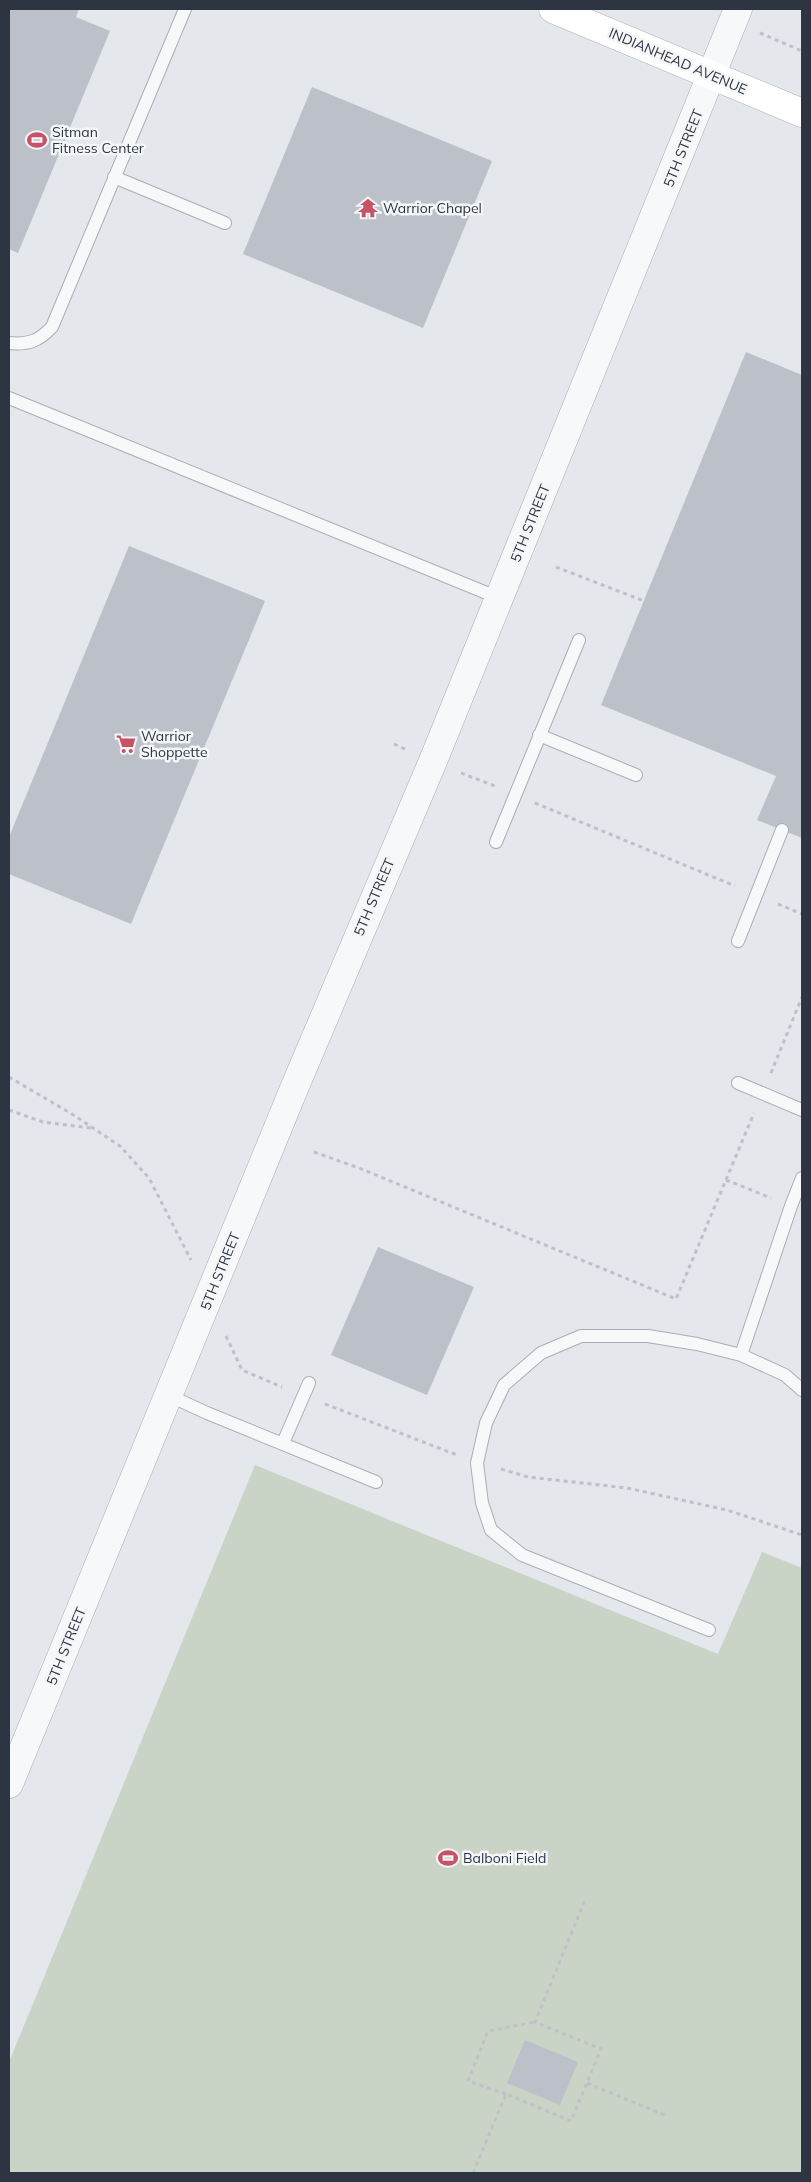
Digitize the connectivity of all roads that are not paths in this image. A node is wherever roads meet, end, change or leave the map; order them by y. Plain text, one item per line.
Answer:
1 (185, 9) edge
2 (553, 9) edge
3 (738, 9) edge
4 (712, 75) junction
5 (802, 113) edge
6 (114, 177) junction
7 (225, 223) dead end
8 (9, 343) edge
9 (9, 398) edge
10 (499, 598) junction
11 (578, 640) dead end
12 (539, 735) junction
13 (636, 775) dead end
14 (782, 830) dead end
15 (496, 842) dead end
16 (738, 941) dead end
17 (738, 1083) dead end
18 (802, 1110) edge
19 (802, 1178) edge
20 (741, 1355) junction
21 (309, 1383) dead end
22 (802, 1390) edge
23 (168, 1395) junction
24 (283, 1443) junction
25 (376, 1482) dead end
26 (709, 1630) dead end
27 (9, 1784) edge

1 - 6 lane
2 - 4 main road, INDIANHEAD AVENUE
3 - 4 street, 5TH STREET
4 - 5 main road, INDIANHEAD AVENUE
4 - 10 street, 5TH STREET
6 - 7 lane
6 - 8 lane
9 - 10 lane
10 - 23 street, 5TH STREET
11 - 12 lane
12 - 13 lane
12 - 15 lane
14 - 16 lane
17 - 18 lane
19 - 20 lane
20 - 22 lane
20 - 26 lane
21 - 24 lane
23 - 24 lane
23 - 27 street, 5TH STREET
24 - 25 lane

